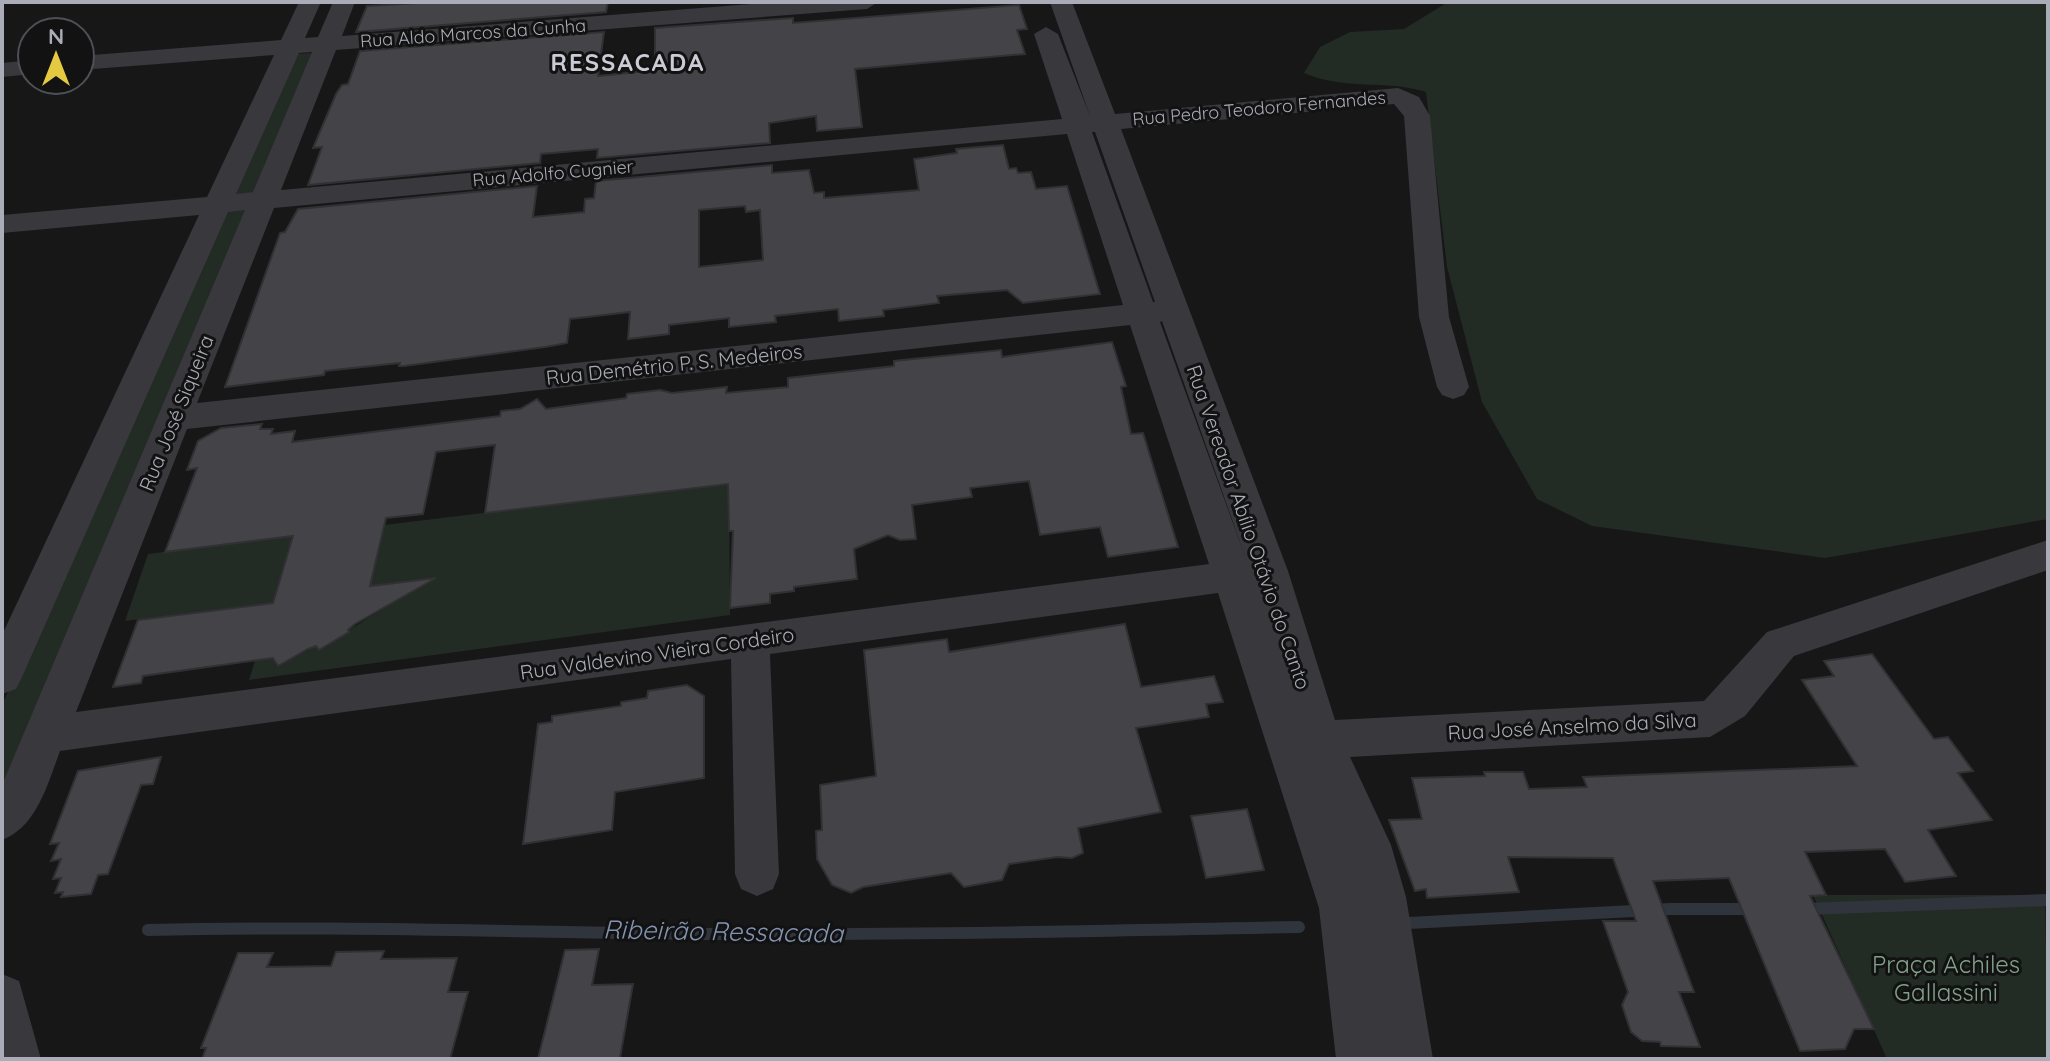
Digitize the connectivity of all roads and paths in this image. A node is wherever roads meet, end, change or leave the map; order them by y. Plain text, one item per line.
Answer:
1 (310, 2) edge
2 (344, 2) edge
3 (867, 2) edge
4 (1036, 2) edge
5 (1061, 2) edge
6 (327, 44) junction
7 (289, 47) junction
8 (96, 62) edge
9 (1091, 123) junction
10 (263, 199) junction
11 (218, 204) junction
12 (2, 224) edge
13 (1158, 311) junction
14 (1453, 387) dead end
15 (174, 418) junction
16 (2048, 555) edge
17 (1250, 574) junction
18 (750, 640) junction
19 (2, 677) edge
20 (46, 734) junction
21 (1304, 740) junction
22 (2, 820) edge
23 (757, 874) dead end
24 (2, 998) edge
25 (16, 1059) edge
26 (1361, 1059) edge
27 (1408, 1059) edge

1 - 7 street
2 - 6 street, Rua José Siqueira
3 - 6 street, Rua Aldo Marcos da Cunha
4 - 9 street, Rua Vereador Abílio Otávio do Canto
5 - 9 street, Rua Vereador Abílio Otávio do Canto
6 - 7 street, Rua Aldo Marcos da Cunha
6 - 10 street, Rua José Siqueira
7 - 8 street, Rua Aldo Marcos da Cunha
7 - 11 street
9 - 10 street, Rua Adolfo Cugnier
9 - 13 street, Rua Vereador Abílio Otávio do Canto
9 - 14 street, Rua Pedro Teodoro Fernandes
10 - 11 street, Rua Adolfo Cugnier
10 - 15 street, Rua José Siqueira
11 - 12 street, Rua Adolfo Cugnier
11 - 19 street
13 - 15 street, Rua Demétrio P. S. Medeiros
13 - 17 street, Rua Vereador Abílio Otávio do Canto
15 - 20 street, Rua José Siqueira
16 - 21 street, Rua José Anselmo da Silva
17 - 18 street, Rua Valdevino Vieira Cordeiro
17 - 21 street, Rua Vereador Abílio Otávio do Canto
18 - 20 street, Rua Valdevino Vieira Cordeiro
18 - 23 street
20 - 22 street, Rua José Siqueira
21 - 26 street, Rua Vereador Abílio Otávio do Canto
21 - 27 street, Rua Vereador Abílio Otávio do Canto
24 - 25 street

